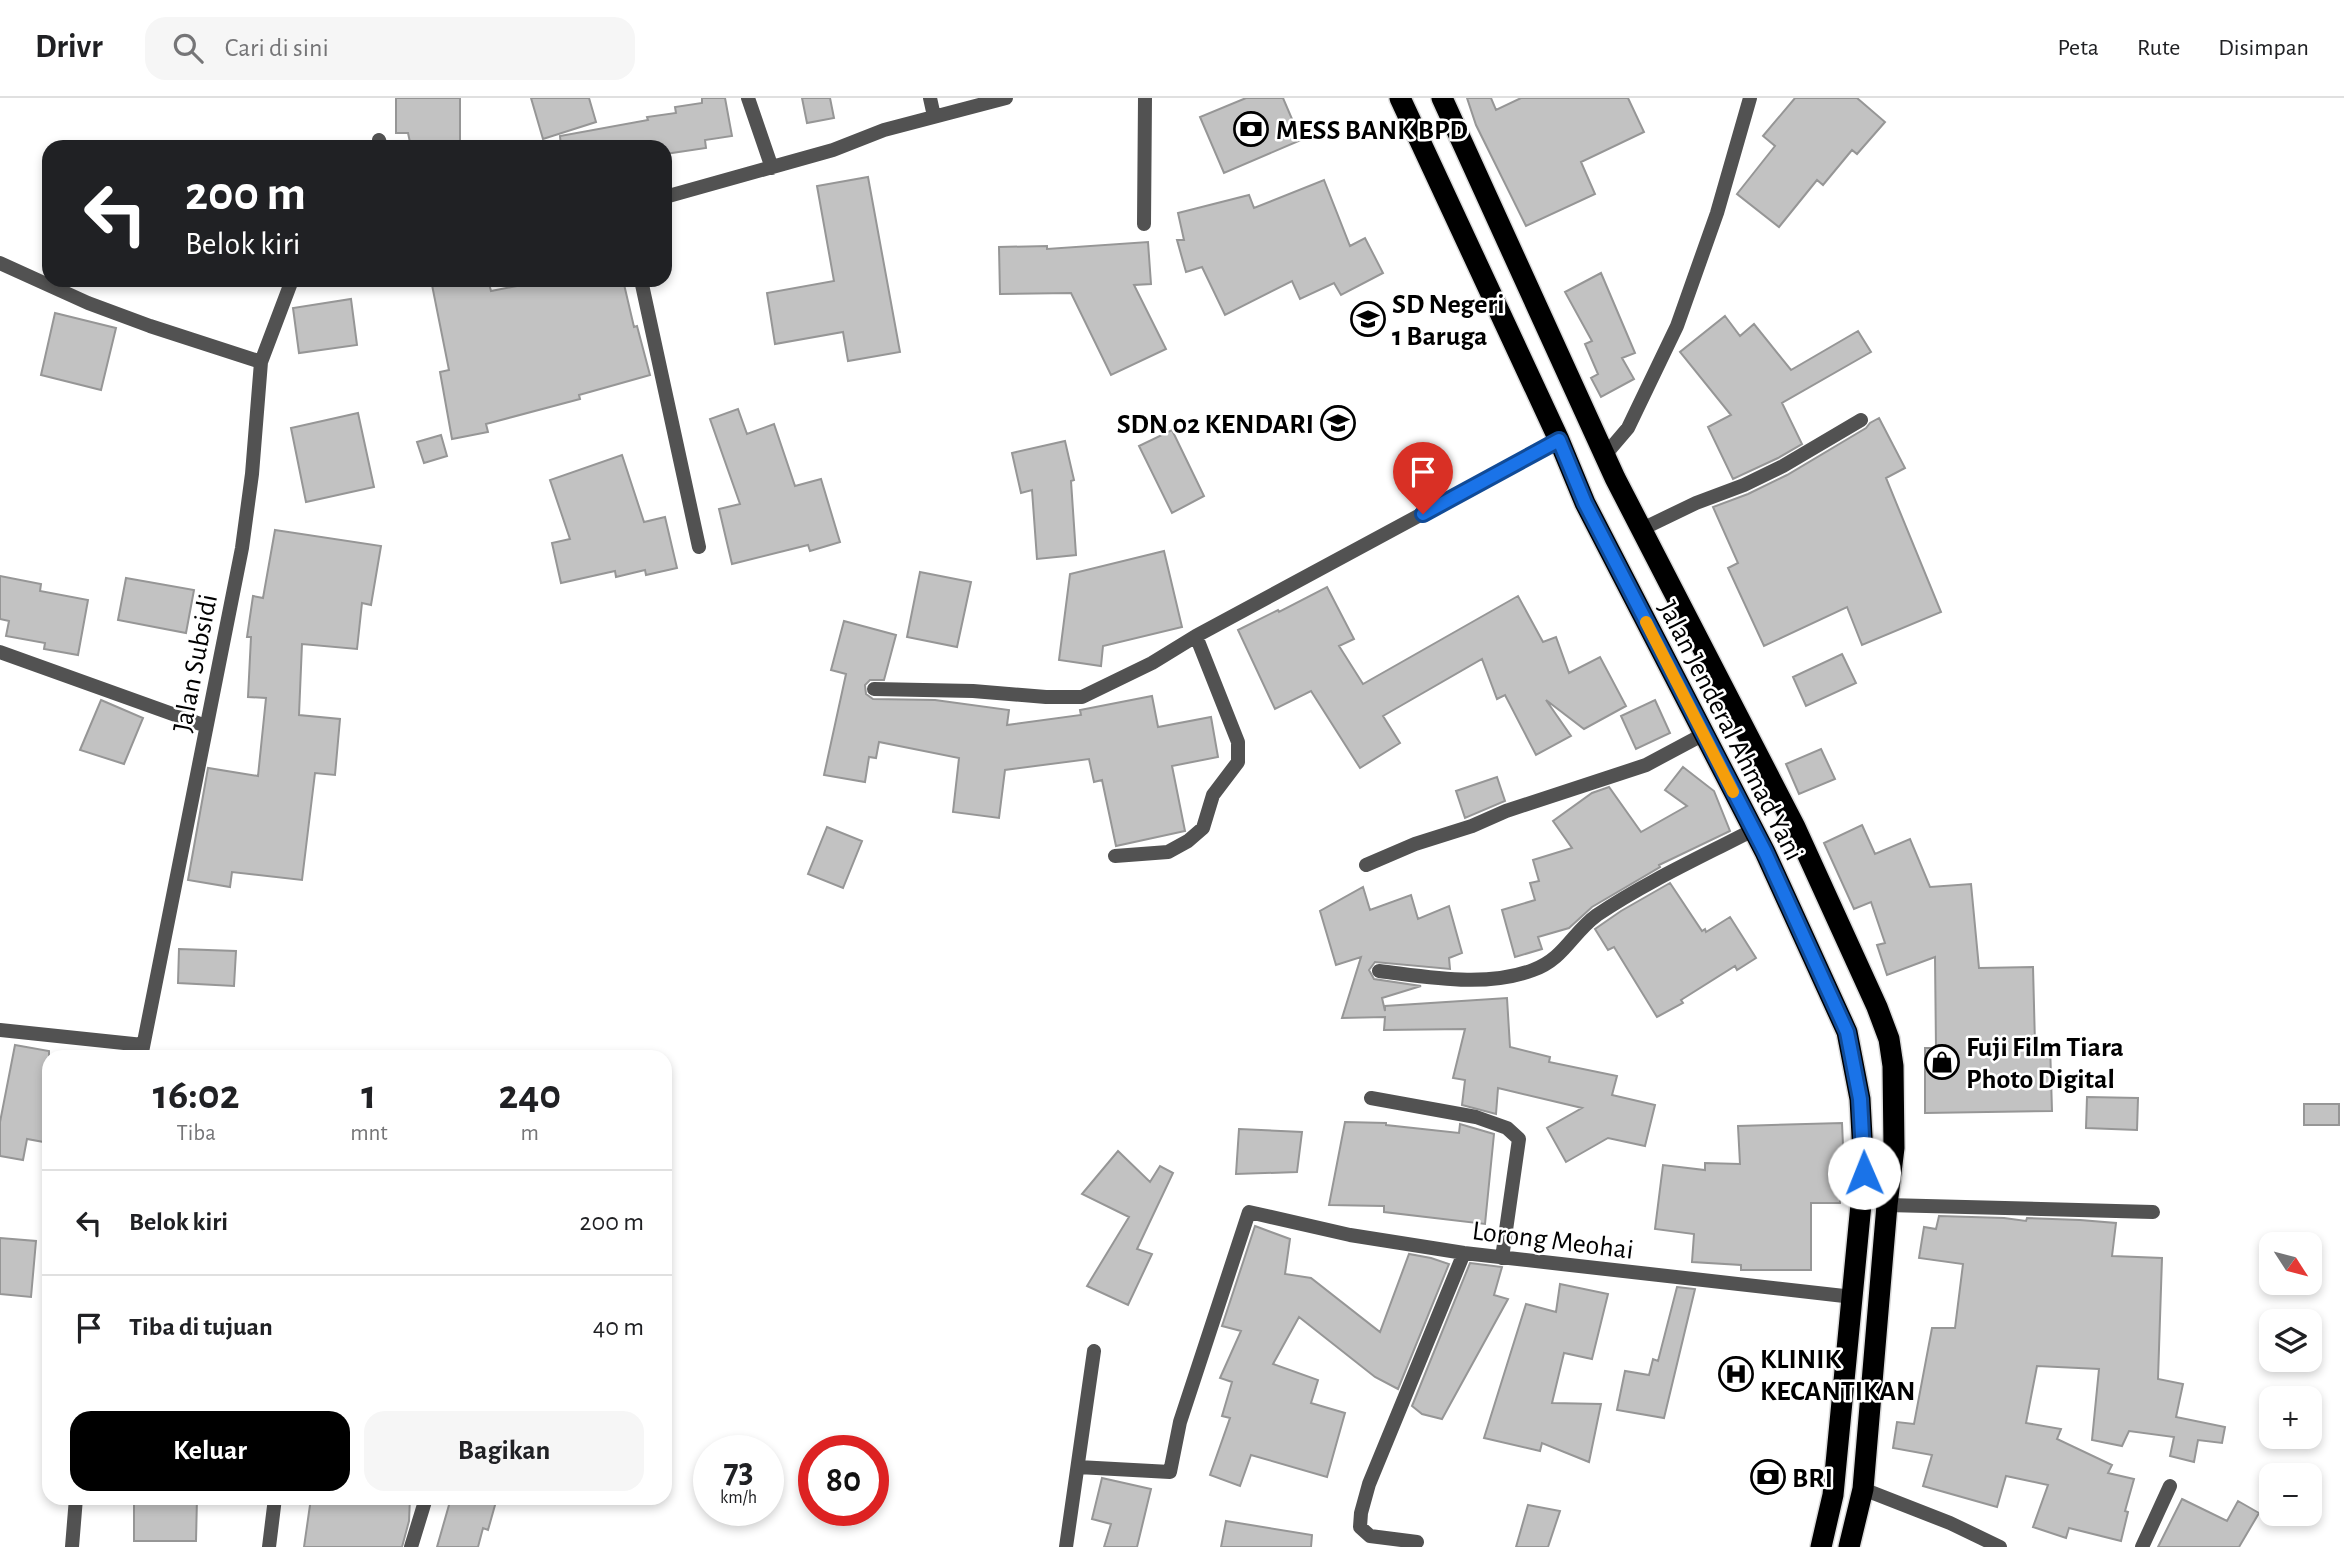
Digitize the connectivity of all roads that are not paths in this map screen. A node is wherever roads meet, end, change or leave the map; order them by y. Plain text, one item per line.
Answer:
1 (748, 98) edge
2 (930, 98) edge
3 (1006, 98) edge
4 (1145, 98) edge
5 (1401, 98) edge
6 (1442, 98) edge
7 (1750, 98) edge
8 (934, 116) junction
9 (772, 168) junction
10 (672, 195) edge
11 (1144, 224) dead end
12 (0, 264) edge
13 (42, 283) edge
14 (52, 287) edge
15 (289, 287) edge
16 (643, 287) edge
17 (261, 362) junction
18 (1861, 420) dead end
19 (1559, 440) junction
20 (1605, 455) junction
21 (1640, 530) junction
22 (699, 547) dead end
23 (1195, 636) junction
24 (0, 652) edge
25 (874, 689) dead end
26 (206, 726) junction
27 (1704, 734) junction
28 (1753, 830) junction
29 (1115, 856) dead end
30 (1366, 865) dead end
31 (1379, 971) dead end
32 (0, 1030) edge
33 (135, 1050) edge
34 (142, 1050) edge
35 (1371, 1098) dead end
36 (1887, 1205) junction
37 (2153, 1212) dead end
38 (1464, 1253) junction
39 (1502, 1258) junction
40 (1853, 1297) junction
41 (1094, 1352) dead end
42 (1078, 1467) junction
43 (2170, 1486) dead end
44 (1863, 1489) junction
45 (75, 1505) edge
46 (274, 1505) edge
47 (424, 1505) edge
48 (1417, 1542) dead end
49 (72, 1547) edge
50 (269, 1547) edge
51 (411, 1547) edge
52 (1066, 1547) edge
53 (1821, 1547) edge
54 (1849, 1547) edge
55 (2000, 1547) edge
56 (2142, 1547) edge

1 - 9 street
2 - 8 street
3 - 8 street
4 - 11 street
5 - 19 highway, Jalan Jenderal Ahmad Yani
6 - 20 highway, Jalan Jenderal Ahmad Yani
7 - 20 street
8 - 9 street
9 - 10 street
12 - 13 street
14 - 17 street
15 - 17 street, Jalan Subsidi
16 - 22 street
17 - 26 street, Jalan Subsidi
18 - 21 street
19 - 23 street
19 - 27 highway, Jalan Jenderal Ahmad Yani
20 - 21 highway, Jalan Jenderal Ahmad Yani
21 - 36 highway, Jalan Jenderal Ahmad Yani
23 - 25 street
23 - 29 street
24 - 26 street
26 - 34 street, Jalan Subsidi
27 - 28 highway, Jalan Jenderal Ahmad Yani
27 - 30 street
28 - 31 street
28 - 40 highway, Jalan Jenderal Ahmad Yani
32 - 33 street
35 - 39 street
36 - 37 street
36 - 44 highway, Jalan Jenderal Ahmad Yani
38 - 39 street, Lorong Meohai
38 - 42 street, Lorong Meohai
38 - 48 street
39 - 40 street, Lorong Meohai
40 - 53 highway, Jalan Jenderal Ahmad Yani
41 - 42 street
42 - 52 street
43 - 56 street
44 - 54 highway, Jalan Jenderal Ahmad Yani
44 - 55 street
45 - 49 street
46 - 50 street
47 - 51 street

